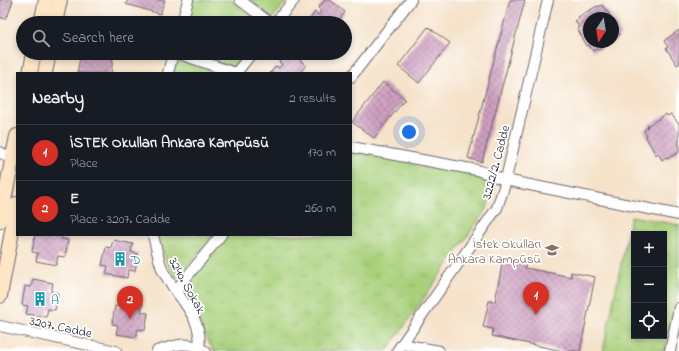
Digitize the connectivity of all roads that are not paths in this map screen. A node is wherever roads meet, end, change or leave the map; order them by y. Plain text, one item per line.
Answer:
1 (46, 0) edge
2 (60, 0) edge
3 (188, 0) edge
4 (240, 0) edge
5 (294, 0) edge
6 (412, 0) edge
7 (548, 0) edge
8 (43, 16) edge
9 (57, 16) edge
10 (184, 16) edge
11 (261, 16) edge
12 (281, 16) edge
13 (33, 60) edge
14 (48, 60) edge
15 (171, 60) edge
16 (197, 60) edge
17 (246, 60) edge
18 (30, 72) edge
19 (45, 72) edge
20 (168, 72) edge
21 (233, 72) edge
22 (237, 72) edge
23 (352, 76) edge
24 (16, 145) edge
25 (352, 147) edge
26 (0, 152) edge
27 (14, 162) edge
28 (505, 180) junction
29 (16, 209) edge
30 (679, 215) edge
31 (0, 221) edge
32 (153, 236) edge
33 (220, 236) edge
34 (176, 290) junction
35 (0, 296) edge
36 (679, 308) edge
37 (0, 326) edge
38 (400, 347) edge
39 (202, 349) edge
40 (114, 351) edge
41 (157, 351) edge
42 (439, 351) edge
43 (670, 351) edge

1 - 8 street
2 - 9 street
3 - 10 street
4 - 11 street
5 - 12 street
6 - 23 street
7 - 28 street, 3222/2. Cadde
13 - 18 street
14 - 19 street
15 - 20 street
16 - 21 street
17 - 22 street
24 - 27 street
25 - 28 street
26 - 27 street
27 - 31 street
28 - 30 street
28 - 38 street, 3222/2. Cadde
29 - 35 street
32 - 34 street, 3240. Sokak
33 - 34 street
34 - 39 street, 3240. Sokak
36 - 43 street
37 - 40 street, 3207. Cadde
38 - 42 street
39 - 41 street

